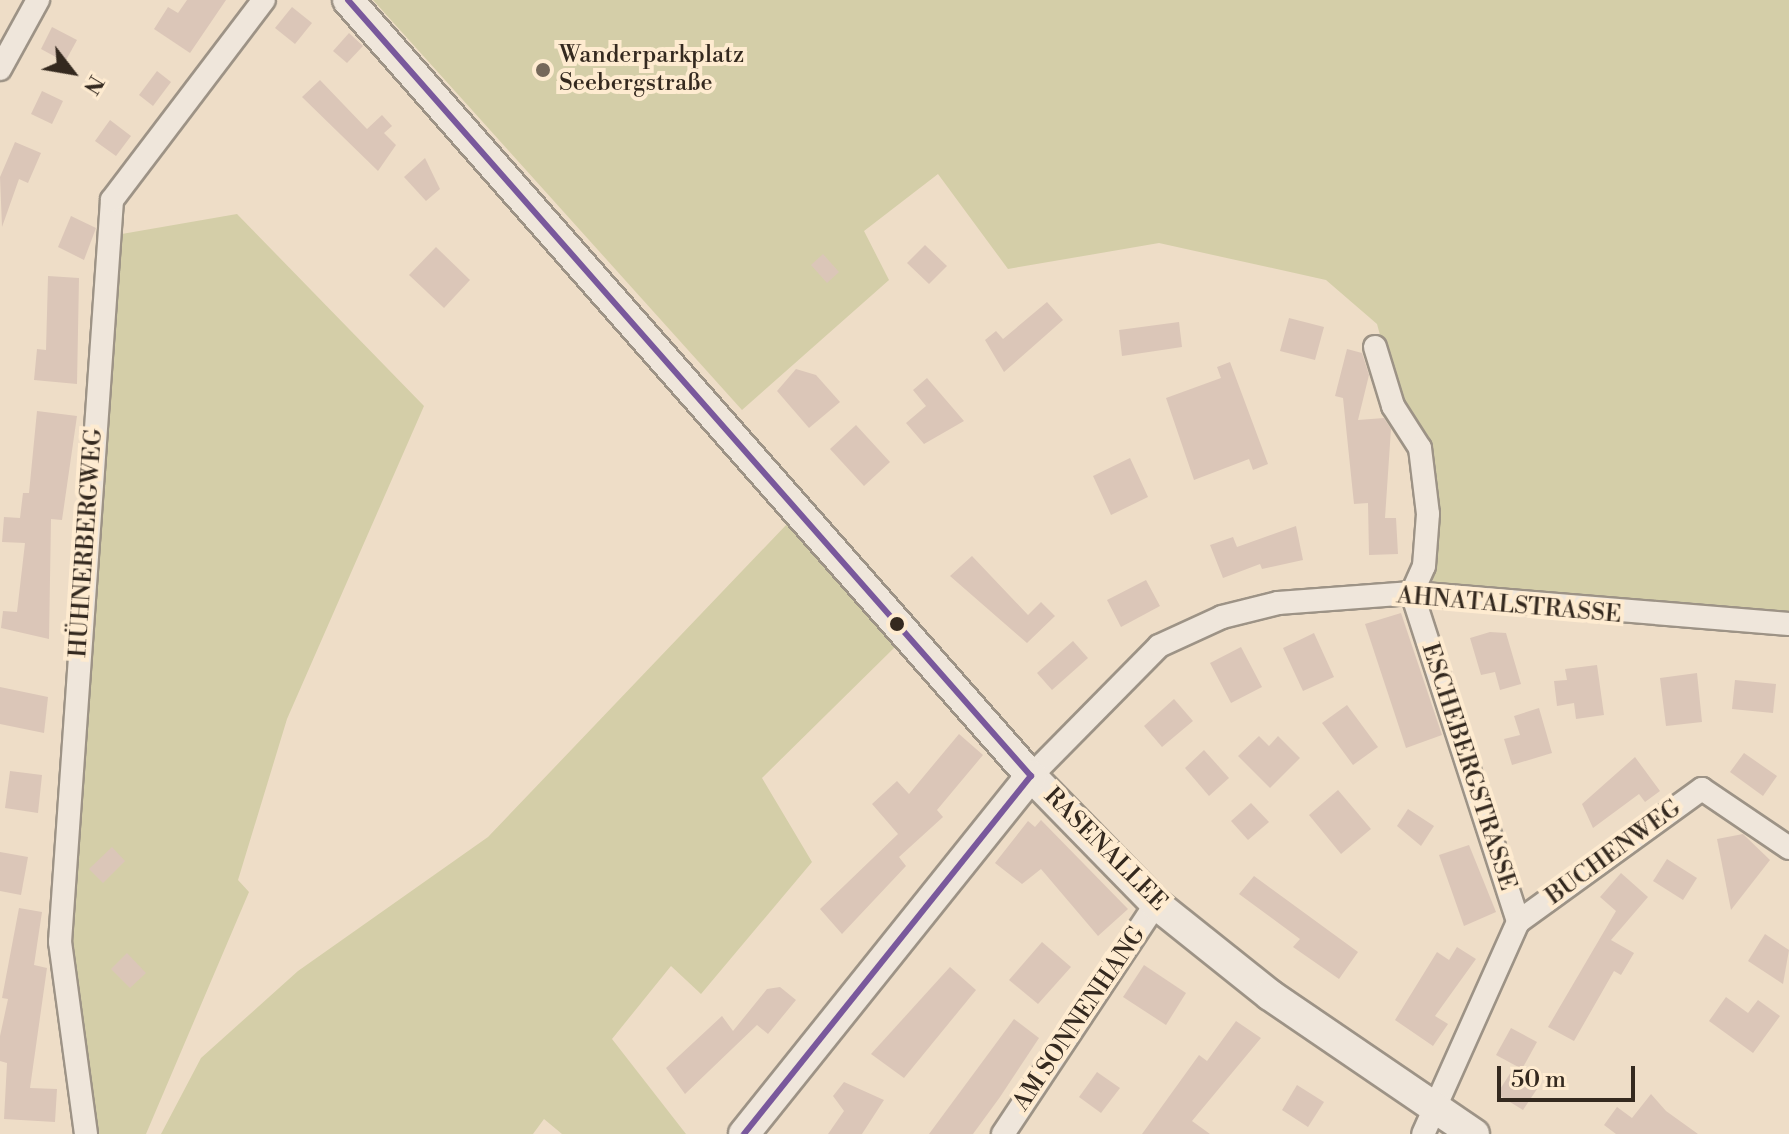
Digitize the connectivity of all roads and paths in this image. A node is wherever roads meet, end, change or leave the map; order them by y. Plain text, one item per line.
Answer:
1 (38, 0) edge
2 (264, 0) edge
3 (348, 0) edge
4 (0, 69) edge
5 (1375, 347) dead end
6 (1412, 593) junction
7 (1789, 624) edge
8 (1031, 776) junction
9 (1789, 848) edge
10 (1156, 904) junction
11 (1518, 922) junction
12 (1429, 1121) edge
13 (86, 1134) edge
14 (745, 1134) edge
15 (1003, 1134) edge
16 (1474, 1134) edge

1 - 4 street
2 - 13 street, HÜHNERBERGWEG
3 - 8 main road, RASENALLEE
5 - 6 street
6 - 7 street, AHNATALSTRASSE
6 - 8 street, AHNATALSTRASSE
6 - 11 street, ESCHEBERGSTRASSE
8 - 10 main road, RASENALLEE
8 - 14 main road, AHNATALSTRASSE
9 - 11 street, BUCHENWEG
10 - 12 main road, RASENALLEE
10 - 15 street, AM SONNENHANG
11 - 12 street, ESCHEBERGSTRASSE
12 - 16 main road, RASENALLEE

